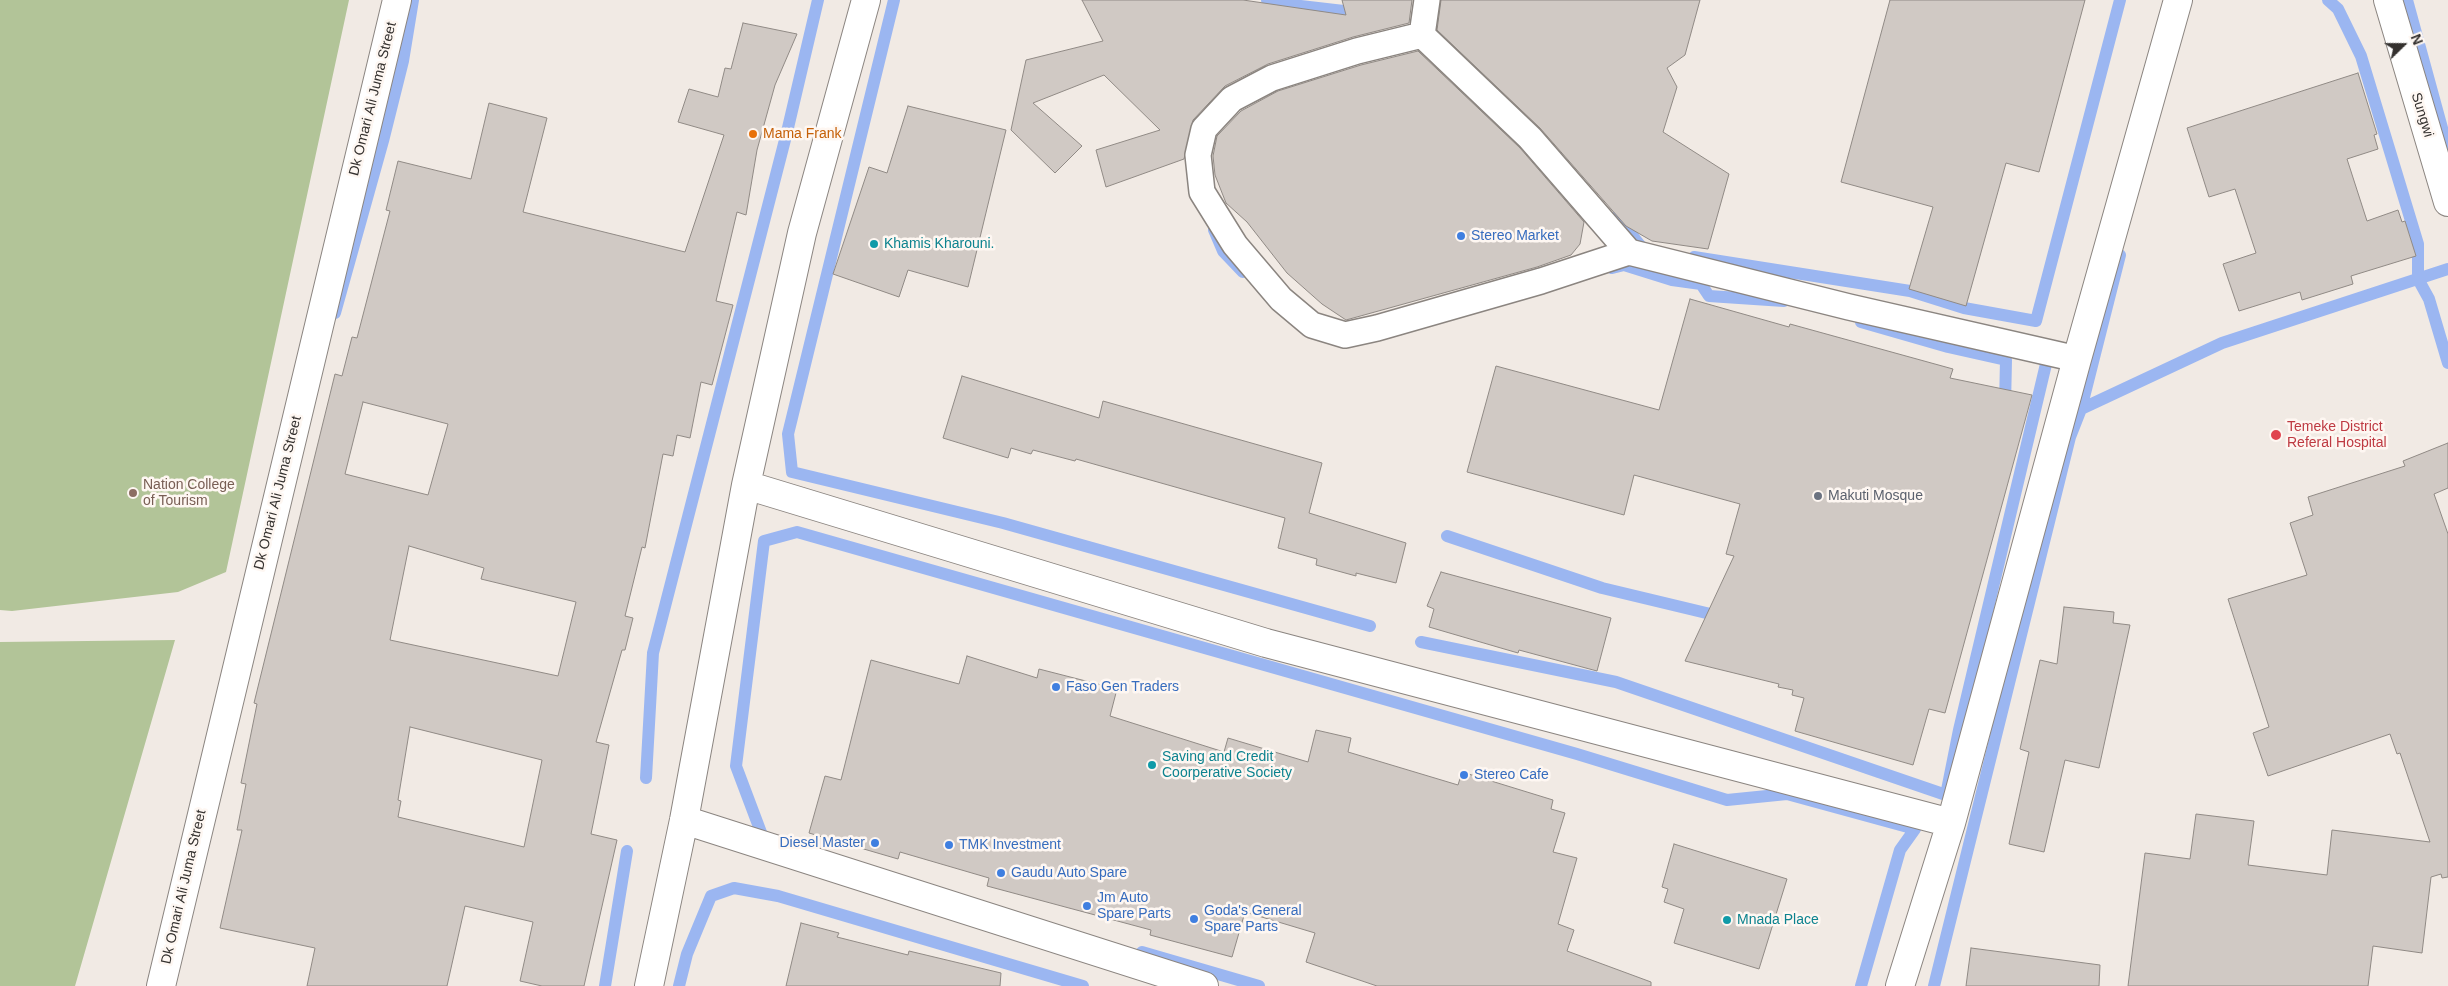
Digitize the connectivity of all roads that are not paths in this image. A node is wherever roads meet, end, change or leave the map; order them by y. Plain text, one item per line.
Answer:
1 (397, 0) edge
2 (866, 0) edge
3 (1427, 0) edge
4 (2178, 0) edge
5 (2388, 0) edge
6 (1422, 35) junction
7 (2448, 202) edge
8 (1629, 252) junction
9 (2077, 359) junction
10 (746, 485) junction
11 (684, 820) junction
12 (1950, 823) junction
13 (161, 986) edge
14 (649, 986) edge
15 (1204, 986) edge
16 (1900, 986) edge

1 - 13 street, Dk Omari Ali Juma Street
2 - 10 street
3 - 6 lane
4 - 9 street
5 - 7 street, Sungwi
6 - 8 lane
6 - 8 lane
8 - 9 lane
9 - 12 street
10 - 11 street
10 - 12 street
11 - 14 street
11 - 15 street
12 - 16 street

